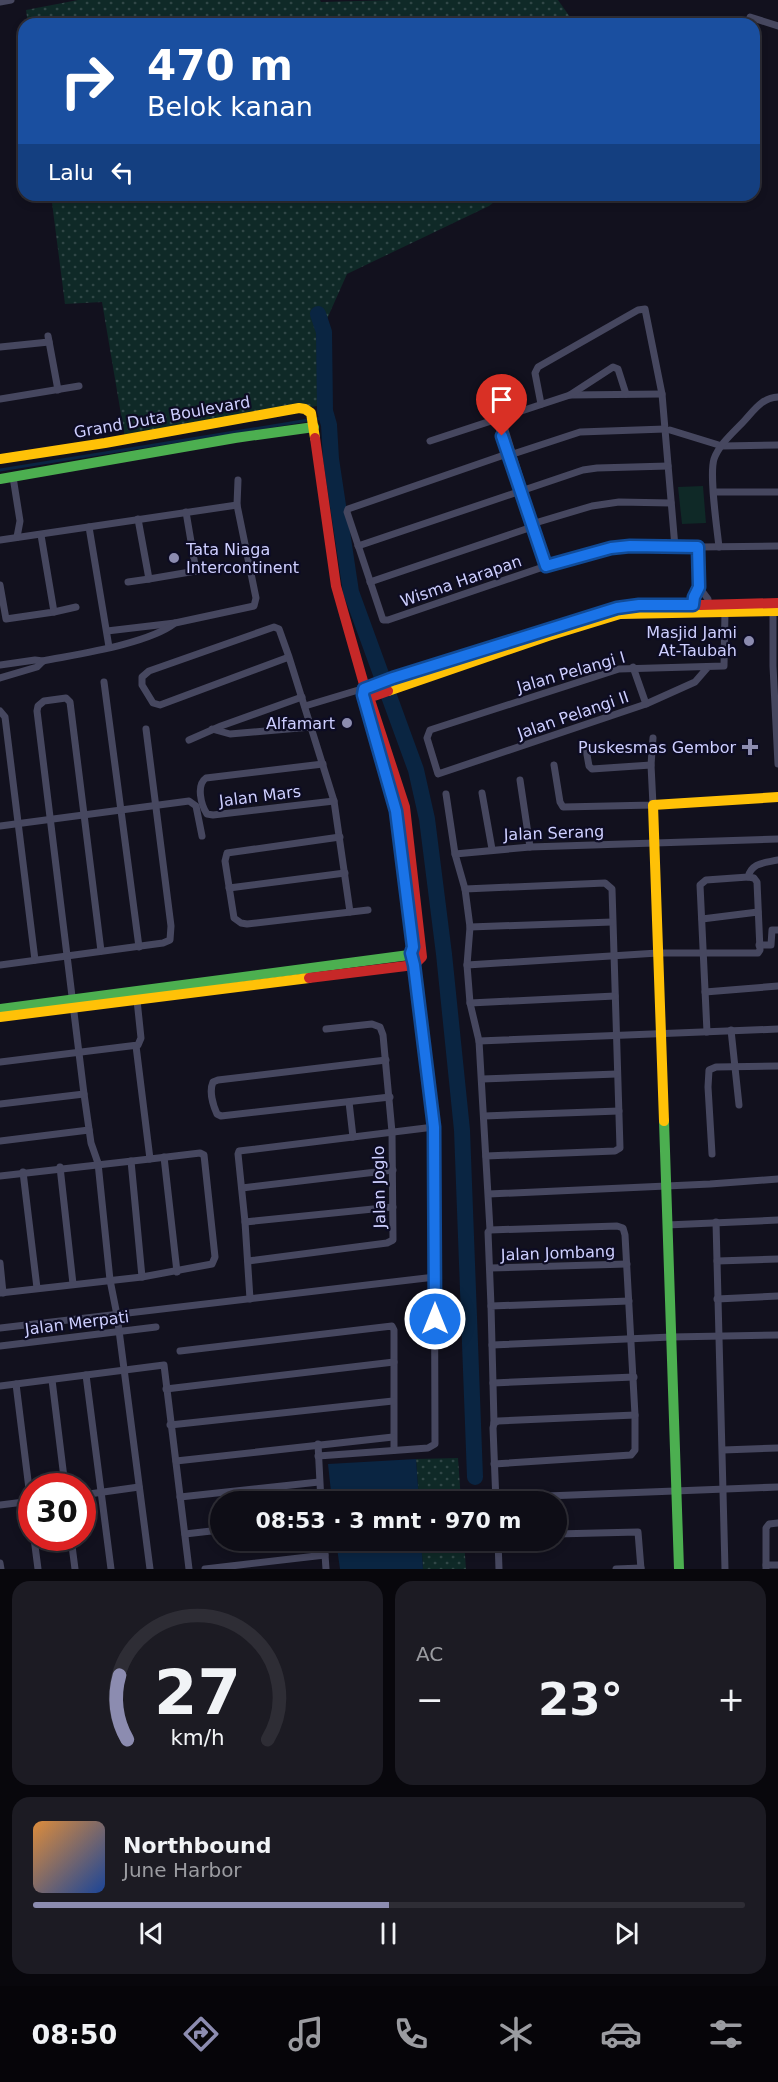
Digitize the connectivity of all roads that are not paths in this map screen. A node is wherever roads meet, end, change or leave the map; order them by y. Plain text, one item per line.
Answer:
1 (11, 0) edge
2 (0, 2) edge
3 (750, 17) dead end
4 (753, 18) edge
5 (760, 20) edge
6 (778, 26) edge
7 (0, 347) edge
8 (79, 386) dead end
9 (58, 390) junction
10 (626, 394) junction
11 (662, 394) junction
12 (570, 395) junction
13 (778, 398) edge
14 (0, 399) edge
15 (541, 404) junction
16 (498, 418) junction
17 (313, 420) junction
18 (668, 429) junction
19 (430, 441) dead end
20 (778, 445) edge
21 (104, 446) junction
22 (722, 446) junction
23 (510, 454) junction
24 (0, 459) edge
25 (101, 460) junction
26 (668, 466) junction
27 (13, 477) junction
28 (0, 479) edge
29 (238, 480) dead end
30 (522, 490) junction
31 (715, 492) junction
32 (778, 492) edge
33 (671, 502) junction
34 (237, 505) junction
35 (186, 512) junction
36 (138, 519) junction
37 (533, 525) junction
38 (89, 527) junction
39 (41, 534) junction
40 (17, 537) junction
41 (0, 540) edge
42 (358, 546) junction
43 (778, 546) edge
44 (675, 547) junction
45 (698, 547) junction
46 (719, 547) junction
47 (547, 566) junction
48 (217, 568) dead end
49 (196, 571) junction
50 (149, 579) junction
51 (128, 582) dead end
52 (370, 582) junction
53 (0, 585) edge
54 (699, 587) junction
55 (76, 607) dead end
56 (776, 607) edge
57 (693, 608) junction
58 (708, 608) junction
59 (54, 612) junction
60 (725, 612) junction
61 (3, 619) edge
62 (175, 623) junction
63 (107, 631) junction
64 (109, 648) junction
65 (289, 657) junction
66 (43, 662) junction
67 (0, 665) edge
68 (776, 666) edge
69 (708, 667) junction
70 (633, 668) junction
71 (0, 678) edge
72 (104, 682) dead end
73 (369, 692) junction
74 (302, 697) junction
75 (646, 704) junction
76 (305, 706) junction
77 (0, 711) edge
78 (311, 727) junction
79 (146, 729) dead end
80 (212, 729) junction
81 (653, 738) dead end
82 (189, 740) dead end
83 (586, 749) dead end
84 (323, 764) junction
85 (778, 764) edge
86 (554, 765) dead end
87 (651, 765) junction
88 (438, 774) joint
89 (520, 780) dead end
90 (482, 793) dead end
91 (446, 794) dead end
92 (778, 797) edge
93 (334, 801) junction
94 (653, 805) junction
95 (156, 807) junction
96 (122, 812) junction
97 (85, 816) junction
98 (50, 820) junction
99 (19, 824) junction
100 (0, 826) edge
101 (202, 836) dead end
102 (340, 837) junction
103 (778, 839) edge
104 (654, 843) junction
105 (530, 847) junction
106 (492, 849) junction
107 (455, 854) junction
108 (778, 860) edge
109 (345, 873) junction
110 (748, 877) junction
111 (229, 888) junction
112 (465, 889) junction
113 (368, 910) dead end
114 (350, 912) junction
115 (758, 912) junction
116 (702, 919) junction
117 (612, 922) junction
118 (470, 927) junction
119 (778, 930) edge
120 (759, 945) junction
121 (139, 946) junction
122 (101, 951) junction
123 (411, 953) junction
124 (658, 953) junction
125 (704, 953) junction
126 (66, 956) junction
127 (614, 956) junction
128 (35, 960) junction
129 (0, 964) edge
130 (414, 965) junction
131 (467, 965) junction
132 (778, 986) edge
133 (705, 992) junction
134 (615, 996) junction
135 (136, 1000) junction
136 (72, 1004) junction
137 (470, 1004) junction
138 (0, 1009) edge
139 (0, 1017) edge
140 (326, 1029) dead end
141 (778, 1029) edge
142 (731, 1030) junction
143 (707, 1032) junction
144 (660, 1033) junction
145 (616, 1036) junction
146 (479, 1041) junction
147 (136, 1046) junction
148 (79, 1052) junction
149 (386, 1060) junction
150 (0, 1062) edge
151 (778, 1066) edge
152 (735, 1068) junction
153 (617, 1074) junction
154 (482, 1079) junction
155 (84, 1094) junction
156 (390, 1097) junction
157 (350, 1102) junction
158 (0, 1104) edge
159 (739, 1105) dead end
160 (619, 1112) junction
161 (484, 1116) junction
162 (434, 1127) junction
163 (89, 1130) junction
164 (392, 1132) junction
165 (354, 1137) junction
166 (0, 1141) edge
167 (712, 1154) dead end
168 (486, 1156) junction
169 (164, 1157) junction
170 (150, 1159) junction
171 (131, 1161) junction
172 (98, 1163) junction
173 (60, 1167) junction
174 (393, 1170) junction
175 (23, 1172) junction
176 (0, 1176) edge
177 (778, 1179) edge
178 (666, 1186) junction
179 (242, 1188) junction
180 (489, 1194) junction
181 (393, 1207) junction
182 (778, 1220) edge
183 (245, 1222) junction
184 (716, 1222) junction
185 (667, 1225) junction
186 (490, 1230) junction
187 (778, 1258) edge
188 (248, 1261) junction
189 (717, 1261) junction
190 (0, 1263) edge
191 (627, 1264) junction
192 (490, 1268) junction
193 (177, 1272) junction
194 (142, 1277) junction
195 (435, 1277) junction
196 (110, 1280) junction
197 (73, 1284) junction
198 (37, 1288) junction
199 (2, 1293) edge
200 (778, 1296) edge
201 (250, 1299) junction
202 (717, 1299) junction
203 (629, 1300) junction
204 (491, 1306) junction
205 (117, 1315) junction
206 (156, 1327) dead end
207 (0, 1328) edge
208 (119, 1332) junction
209 (778, 1335) edge
210 (671, 1337) junction
211 (720, 1338) junction
212 (632, 1339) junction
213 (492, 1345) junction
214 (0, 1347) edge
215 (180, 1351) dead end
216 (394, 1362) junction
217 (123, 1371) junction
218 (86, 1375) junction
219 (634, 1377) junction
220 (52, 1380) junction
221 (493, 1383) junction
222 (16, 1384) junction
223 (0, 1386) edge
224 (166, 1389) junction
225 (393, 1401) junction
226 (635, 1415) junction
227 (494, 1423) junction
228 (170, 1425) junction
229 (393, 1437) junction
230 (318, 1444) junction
231 (778, 1448) edge
232 (394, 1450) junction
233 (723, 1450) junction
234 (318, 1456) junction
235 (176, 1461) junction
236 (494, 1464) junction
237 (27, 1473) edge
238 (63, 1473) edge
239 (318, 1482) junction
240 (139, 1487) junction
241 (778, 1487) edge
242 (722, 1489) junction
243 (319, 1491) edge
244 (496, 1491) edge
245 (676, 1491) junction
246 (101, 1492) junction
247 (96, 1493) edge
248 (567, 1496) edge
249 (180, 1497) junction
250 (18, 1503) edge
251 (0, 1505) edge
252 (778, 1523) edge
253 (210, 1531) edge
254 (185, 1534) junction
255 (567, 1534) edge
256 (36, 1551) edge
257 (73, 1551) edge
258 (325, 1551) edge
259 (498, 1551) edge
260 (325, 1555) junction
261 (287, 1559) junction
262 (0, 1563) edge
263 (778, 1565) edge
264 (766, 1567) edge
265 (1, 1569) edge
266 (38, 1569) edge
267 (75, 1569) edge
268 (111, 1569) edge
269 (150, 1569) edge
270 (189, 1569) edge
271 (205, 1569) edge
272 (288, 1569) edge
273 (326, 1569) edge
274 (499, 1569) edge
275 (616, 1569) edge
276 (641, 1569) edge
277 (679, 1569) edge
278 (725, 1569) edge

1 - 2 street
3 - 4 street
5 - 6 street
7 - 9 street
8 - 9 street
9 - 14 street
10 - 11 street
10 - 12 street
10 - 12 street
11 - 15 street
11 - 18 street
12 - 15 street
13 - 22 street
15 - 16 street
16 - 19 street
16 - 23 street
17 - 21 main road, Grand Duta Boulevard
17 - 25 main road, Grand Duta Boulevard
17 - 73 main road
18 - 22 street
18 - 23 street
18 - 26 street
20 - 22 street
21 - 24 main road, Grand Duta Boulevard
21 - 25 street
22 - 31 street
23 - 30 street, Wisma Harapan
23 - 42 street, Wisma Harapan
25 - 27 main road, Grand Duta Boulevard
26 - 30 street
26 - 33 street
27 - 28 main road, Grand Duta Boulevard
27 - 40 street
29 - 34 street
30 - 37 street, Wisma Harapan
30 - 42 street
31 - 32 street
31 - 46 street
33 - 37 street
33 - 44 street
34 - 35 street
34 - 62 street
35 - 36 street
35 - 49 street
36 - 38 street
36 - 50 street
37 - 47 street, Wisma Harapan
37 - 52 street, Wisma Harapan
38 - 39 street
38 - 63 street
39 - 40 street
39 - 59 street
40 - 41 street
42 - 52 street, Wisma Harapan
43 - 46 street
44 - 45 street
44 - 47 street
45 - 46 street
45 - 54 street
47 - 52 street, Wisma Harapan
48 - 49 street
49 - 50 street
50 - 51 street
53 - 61 street
54 - 57 street
54 - 58 street
55 - 59 street
56 - 58 main road
56 - 60 main road
56 - 68 street
57 - 58 main road
57 - 73 main road
57 - 73 main road
58 - 60 main road
59 - 61 street
60 - 69 street, Jalan Pelangi I
62 - 63 street
62 - 64 street
63 - 64 street
64 - 66 street
65 - 65 street
65 - 74 street
66 - 67 street
66 - 71 street
68 - 85 street
69 - 70 street, Jalan Pelangi I
69 - 75 street, Jalan Pelangi II
70 - 75 street
70 - 88 street, Jalan Pelangi I
72 - 96 street
73 - 76 street
73 - 123 main road
73 - 130 main road
74 - 76 street
74 - 80 street
75 - 88 street, Jalan Pelangi II
76 - 78 street
77 - 99 street
78 - 80 street
78 - 84 street
79 - 95 street
80 - 82 street
81 - 87 street
83 - 87 street
84 - 93 street
84 - 93 street, Jalan Mars
86 - 94 street
87 - 94 street
89 - 105 street
90 - 106 street
91 - 107 street
92 - 94 main road
93 - 102 street
94 - 104 main road
95 - 96 street
95 - 101 street
95 - 121 street
96 - 97 street
96 - 121 street
97 - 98 street
97 - 98 street
97 - 122 street
98 - 99 street
98 - 126 street
99 - 100 street
99 - 128 street
102 - 109 street
102 - 111 street
103 - 104 street, Jalan Serang
104 - 105 street, Jalan Serang
104 - 124 main road
105 - 106 street, Jalan Serang
106 - 107 street, Jalan Serang
107 - 112 street
108 - 110 street
109 - 111 street
109 - 114 street
110 - 115 street
110 - 116 street
111 - 114 street
112 - 117 street
112 - 118 street
113 - 114 street
115 - 116 street
115 - 120 street
116 - 125 street
117 - 118 street
117 - 127 street
118 - 131 street
119 - 120 street
120 - 125 street
121 - 122 street
122 - 126 street
123 - 130 street
123 - 136 main road
124 - 125 street
124 - 127 street
124 - 144 main road
125 - 133 street
126 - 128 street
126 - 136 street
127 - 131 street
127 - 134 street
128 - 129 street
130 - 135 main road
130 - 162 street
131 - 137 street
132 - 133 street
133 - 143 street
134 - 137 street
134 - 145 street
135 - 136 main road
135 - 147 street
136 - 138 main road
136 - 139 main road
136 - 148 street
137 - 146 street
140 - 149 street, Jalan Joglo
141 - 142 street
142 - 143 street
142 - 152 street
143 - 144 street
144 - 145 street
144 - 178 main road
145 - 146 street
145 - 153 street
146 - 154 street
147 - 148 street
147 - 170 street
148 - 150 street
148 - 155 street
149 - 156 street, Jalan Joglo
149 - 157 street
151 - 152 street
152 - 159 street
152 - 167 street
153 - 154 street
153 - 160 street
154 - 161 street
155 - 158 street
155 - 163 street
156 - 157 street
156 - 164 street, Jalan Joglo
157 - 165 street
160 - 161 street
160 - 168 street
161 - 168 street
162 - 164 street
162 - 195 street
163 - 166 street
163 - 172 street
164 - 165 street
164 - 174 street, Jalan Joglo
165 - 179 street
168 - 180 street
169 - 170 street
169 - 193 street
169 - 193 street
170 - 171 street
171 - 172 street
171 - 194 street
172 - 173 street
172 - 196 street
173 - 175 street
173 - 197 street
174 - 179 street
174 - 181 street, Jalan Joglo
175 - 176 street
175 - 198 street
177 - 178 street
178 - 180 street
178 - 185 main road
179 - 183 street
180 - 186 street
181 - 183 street
181 - 188 street, Jalan Joglo
182 - 184 street
183 - 188 street
184 - 185 street
184 - 189 street
185 - 210 main road
186 - 191 street
186 - 192 street
187 - 189 street
188 - 201 street
189 - 202 street
190 - 199 street
191 - 192 street, Jalan Jombang
191 - 203 street
192 - 204 street
193 - 194 street
194 - 196 street
195 - 201 street
195 - 232 street
196 - 197 street
196 - 205 street
197 - 198 street
198 - 199 street
200 - 202 street
201 - 205 street
202 - 211 street
203 - 204 street
203 - 212 street
204 - 213 street
205 - 207 street
205 - 208 street
206 - 208 street, Jalan Merpati
208 - 214 street, Jalan Merpati
208 - 217 street
209 - 211 street
210 - 211 street
210 - 212 street
210 - 245 main road
211 - 233 street
212 - 213 street
212 - 219 street
213 - 221 street
215 - 216 street
216 - 224 street
216 - 225 street
217 - 218 street
217 - 224 street
217 - 240 street
218 - 220 street
218 - 246 street
219 - 221 street
219 - 226 street
220 - 222 street
220 - 238 street
221 - 227 street
222 - 223 street
222 - 237 street
224 - 228 street
225 - 228 street
225 - 229 street
226 - 227 street
226 - 236 street
227 - 236 street
228 - 235 street
229 - 230 street
229 - 232 street
230 - 234 street
230 - 235 street
231 - 233 street
232 - 234 street
233 - 242 street
234 - 239 street
235 - 249 street
236 - 244 street
239 - 243 street
239 - 249 street
240 - 246 street
240 - 269 street
241 - 242 street
242 - 245 street
242 - 278 street
245 - 248 street
245 - 277 main road
246 - 247 street
246 - 268 street
249 - 254 street
250 - 251 street
252 - 264 street
253 - 254 street
254 - 270 street
255 - 276 street
256 - 266 street
257 - 267 street
258 - 260 street
259 - 274 street
260 - 261 street
260 - 273 street
261 - 271 street
261 - 272 street
262 - 265 street
263 - 264 street
275 - 276 street

